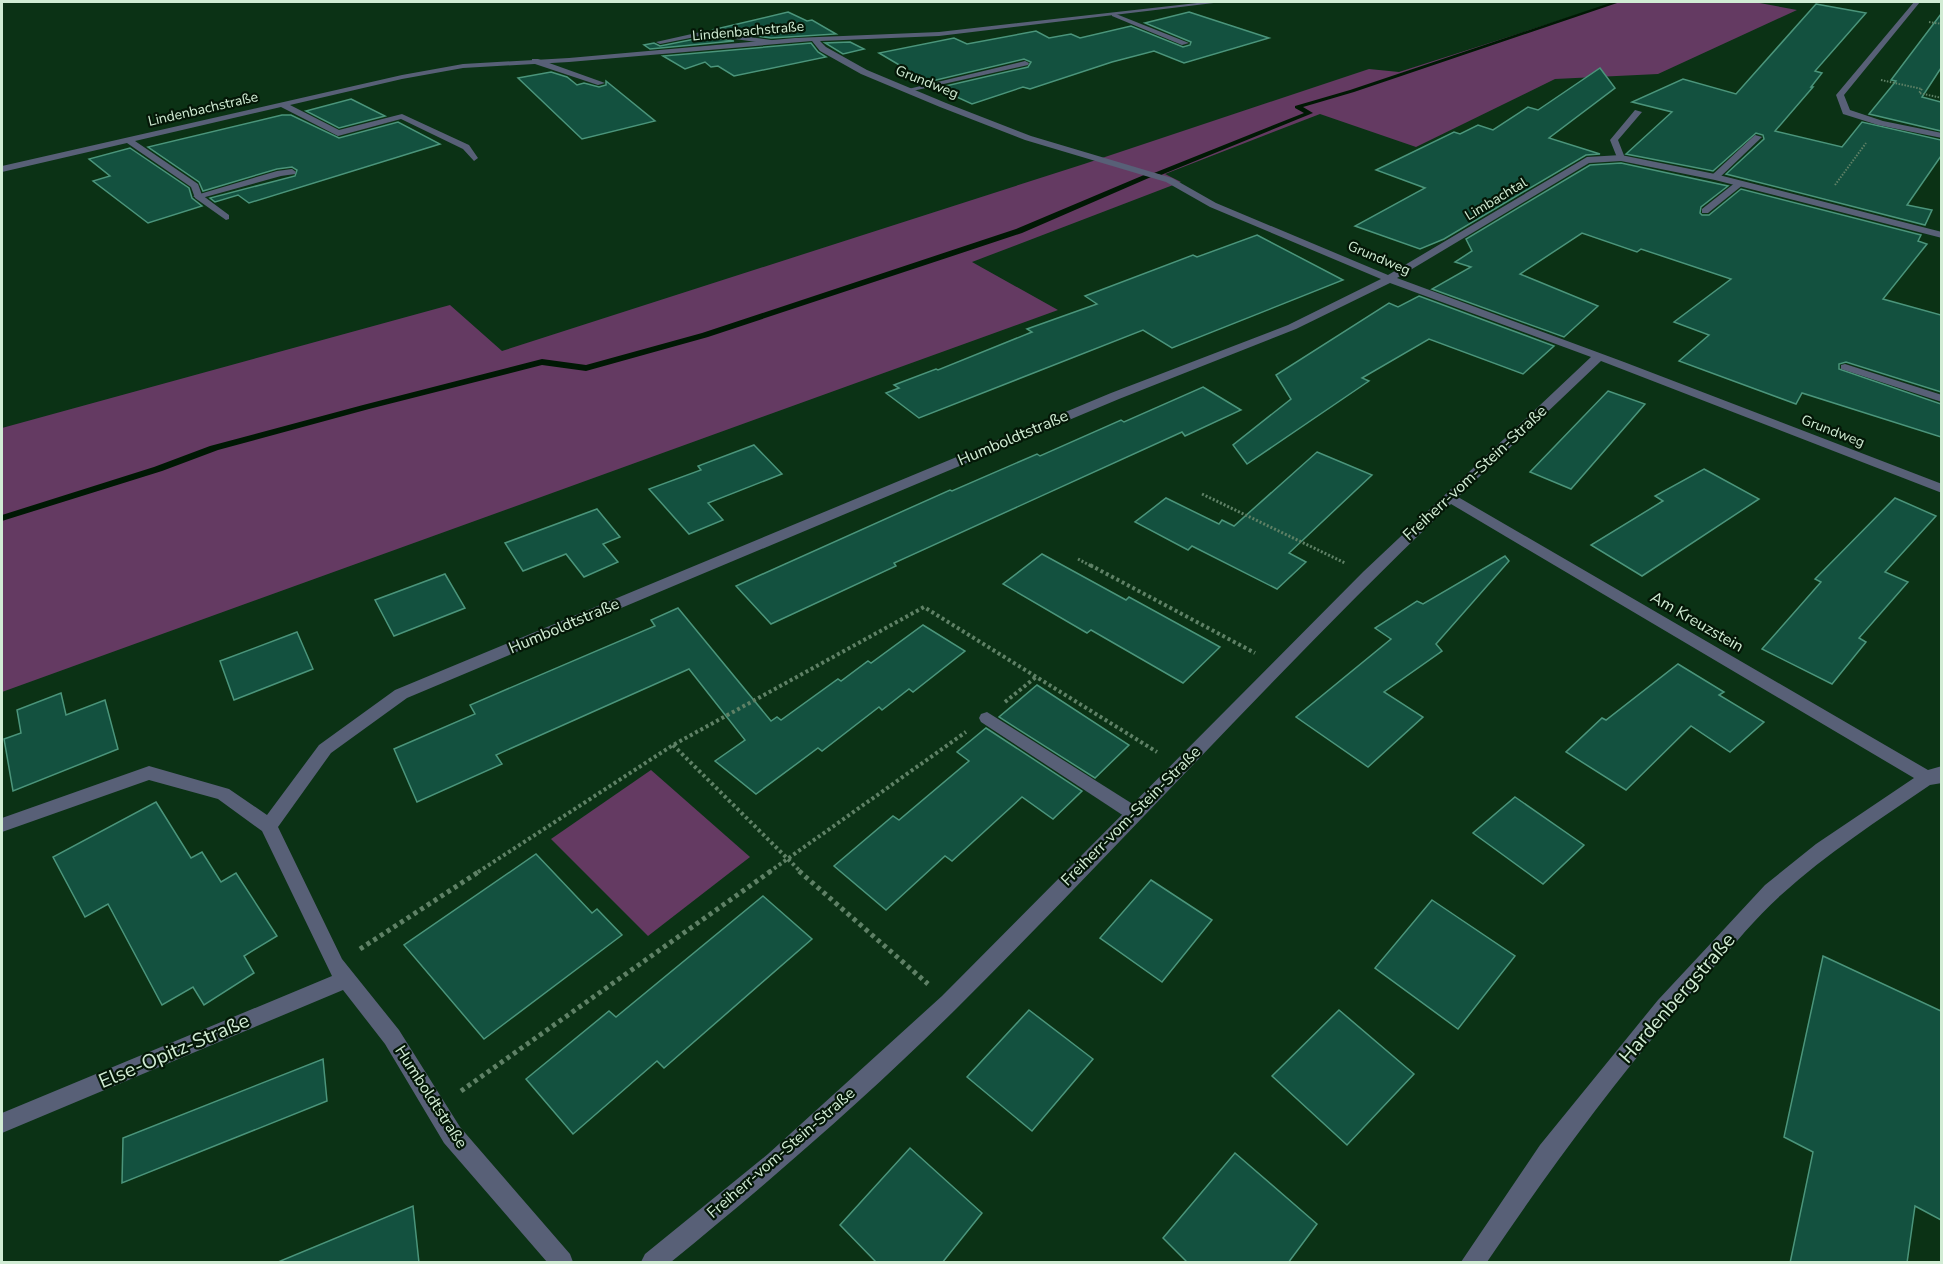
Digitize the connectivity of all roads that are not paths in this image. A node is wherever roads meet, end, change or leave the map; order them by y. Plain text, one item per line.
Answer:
1 (1219, 2) edge
2 (1917, 2) edge
3 (1114, 15) junction
4 (814, 39) junction
5 (660, 42) dead end
6 (771, 42) junction
7 (1185, 43) dead end
8 (535, 61) junction
9 (1025, 63) dead end
10 (601, 82) dead end
11 (908, 90) junction
12 (283, 105) junction
13 (1638, 111) dead end
14 (1758, 136) dead end
15 (1941, 136) edge
16 (128, 140) junction
17 (474, 158) dead end
18 (1621, 158) junction
19 (2, 169) edge
20 (292, 172) dead end
21 (1715, 177) junction
22 (1739, 184) junction
23 (198, 196) junction
24 (1705, 211) dead end
25 (226, 218) dead end
26 (1941, 235) edge
27 (1389, 279) junction
28 (1598, 357) junction
29 (1845, 368) dead end
30 (1941, 399) edge
31 (1941, 489) edge
32 (1449, 497) junction
33 (987, 717) road end
34 (1937, 776) edge
35 (1133, 813) junction
36 (2, 825) edge
37 (269, 826) junction
38 (341, 972) junction
39 (2, 1123) edge
40 (562, 1263) edge
41 (653, 1263) edge
42 (1473, 1263) edge

1 - 3 street, Lindenbachstraße
2 - 15 street
3 - 4 street, Lindenbachstraße
3 - 7 street
4 - 6 street, Lindenbachstraße
4 - 11 street, Grundweg
5 - 6 street
6 - 8 street, Lindenbachstraße
8 - 10 street
8 - 12 street, Lindenbachstraße
9 - 11 street
11 - 27 street, Grundweg
12 - 16 street, Lindenbachstraße
12 - 17 street, Lindenbachstraße
13 - 18 street
14 - 21 street
16 - 19 street, Lindenbachstraße
16 - 23 street, Lindenbachstraße
18 - 21 street, Limbachtal
18 - 27 street, Limbachtal
20 - 23 street
21 - 22 street, Limbachtal
22 - 24 street
22 - 26 street, Limbachtal
23 - 25 street, Lindenbachstraße
27 - 28 street, Grundweg
27 - 37 street, Humboldtstraße
28 - 31 street, Grundweg
28 - 32 street, Freiherr-vom-Stein-Straße
29 - 30 street
32 - 34 street, Am Kreuzstein
32 - 35 street, Freiherr-vom-Stein-Straße
33 - 35 street
34 - 42 street, Hardenbergstraße
35 - 41 street, Freiherr-vom-Stein-Straße
36 - 37 street
37 - 38 street, Humboldtstraße
38 - 39 street, Else-Opitz-Straße
38 - 40 street, Humboldtstraße

